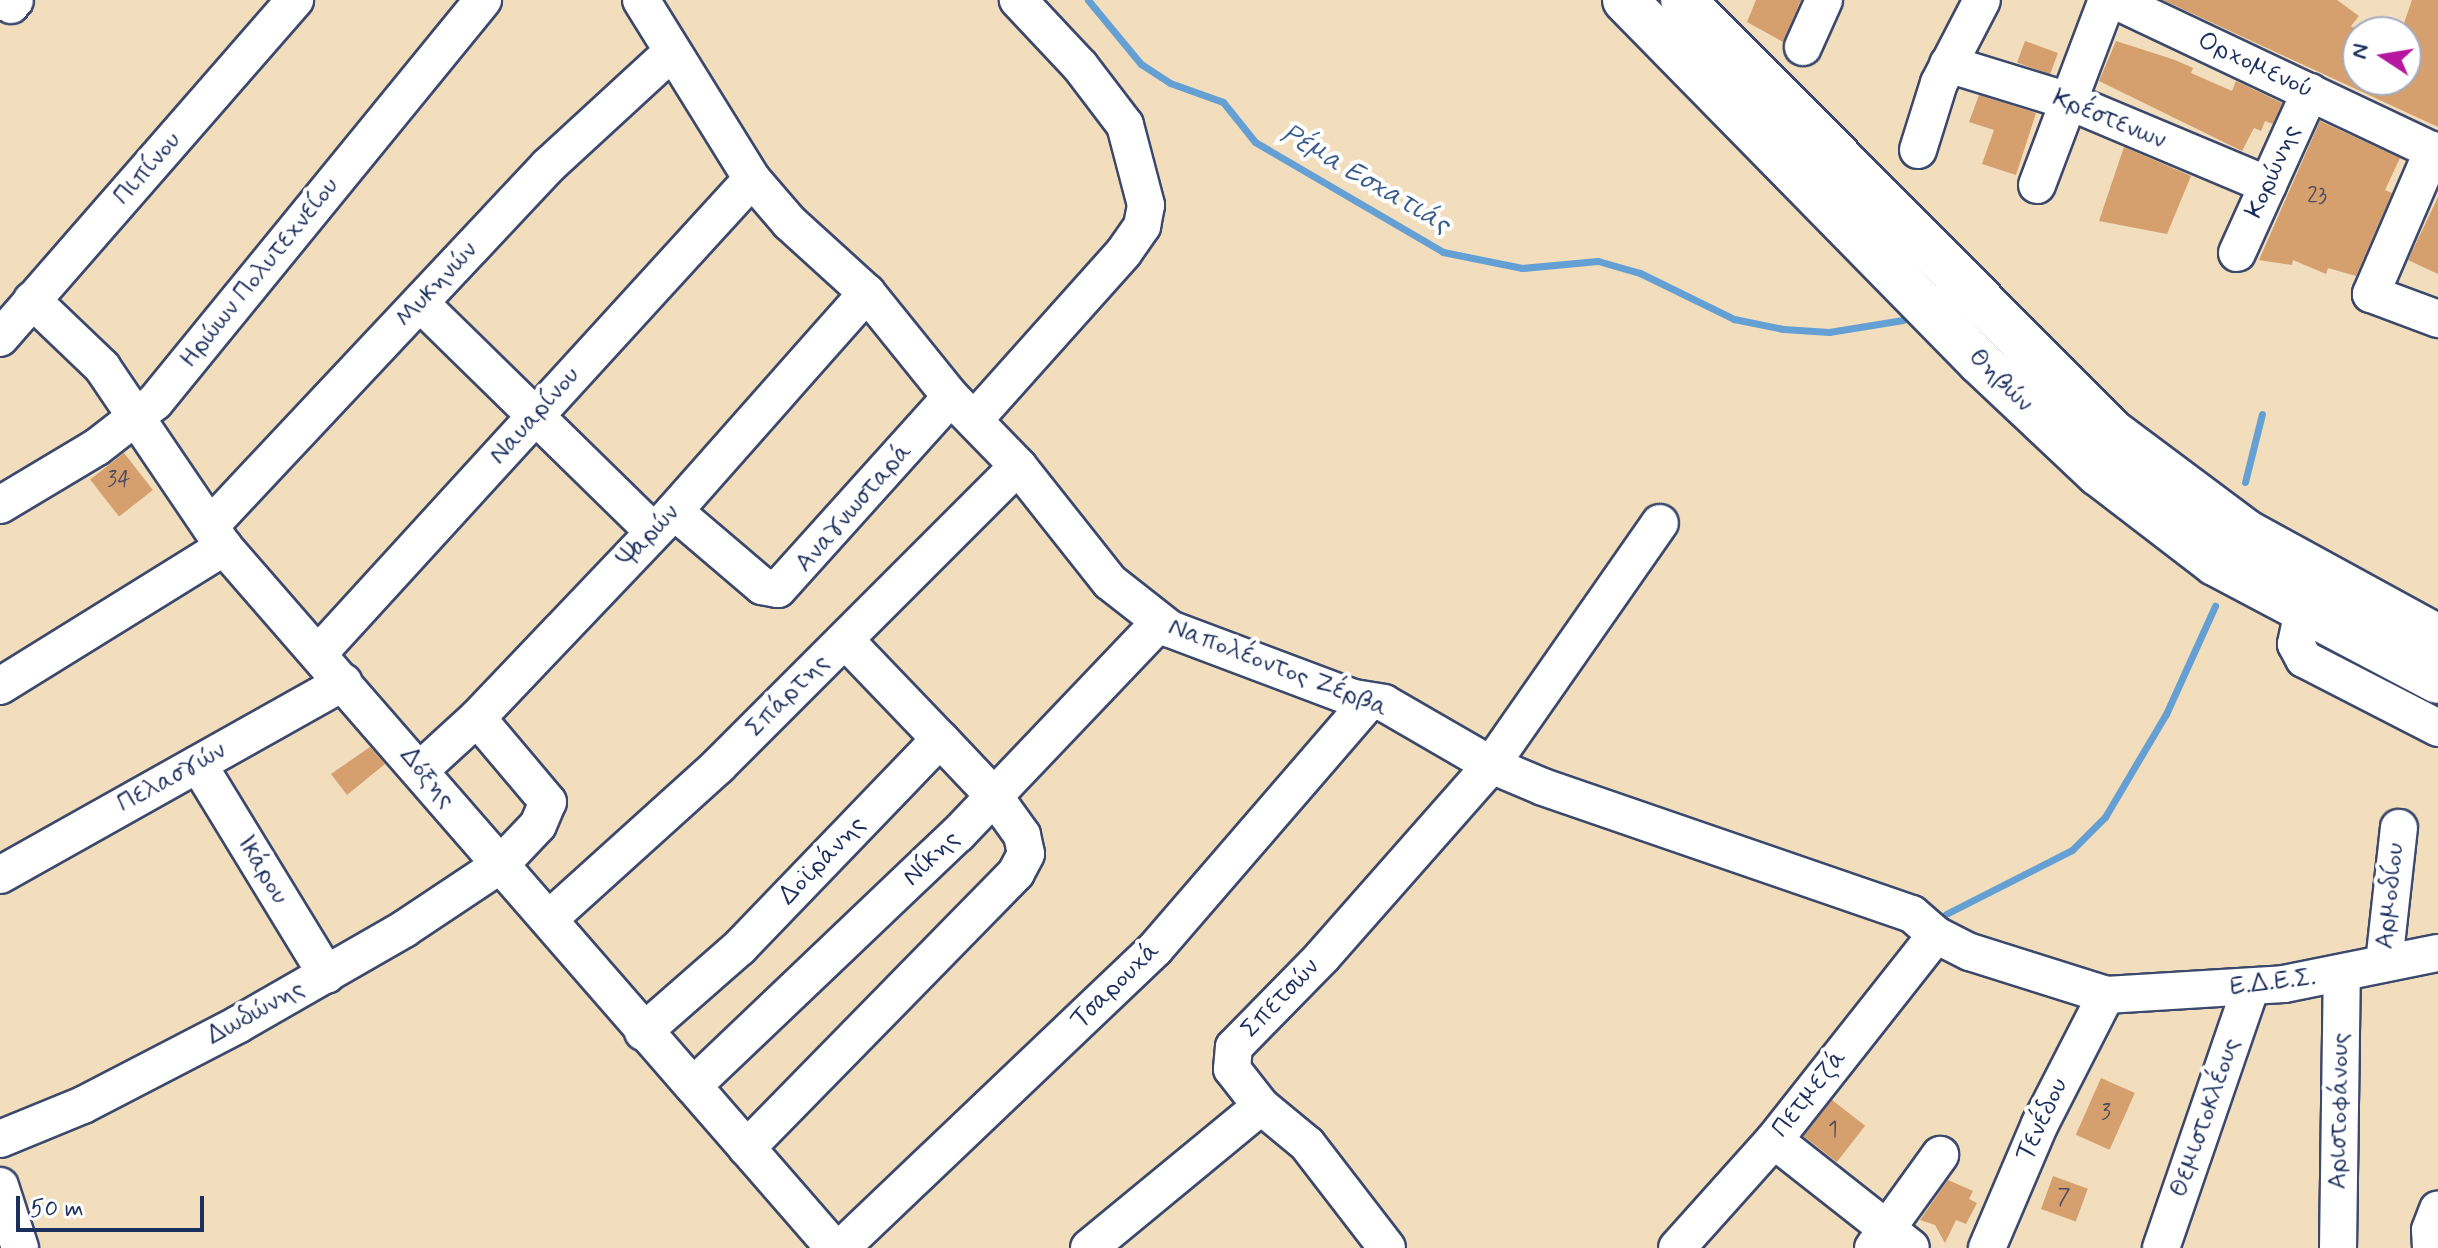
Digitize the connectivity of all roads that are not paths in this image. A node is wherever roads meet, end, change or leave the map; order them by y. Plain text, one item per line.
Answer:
1 (295, 0) edge
2 (483, 0) edge
3 (641, 0) edge
4 (1018, 0) edge
5 (1625, 0) edge
6 (1683, 0) edge
7 (1824, 0) edge
8 (1982, 0) edge
9 (2107, 0) edge
10 (2114, 0) edge
11 (1803, 47) dead end
12 (672, 52) junction
13 (1948, 64) junction
14 (2310, 92) junction
15 (2068, 101) junction
16 (1918, 150) dead end
17 (2435, 151) edge
18 (752, 179) junction
19 (2037, 185) dead end
20 (2268, 185) junction
21 (2237, 253) dead end
22 (867, 293) junction
23 (32, 300) junction
24 (420, 303) junction
25 (2438, 319) edge
26 (0, 338) edge
27 (962, 408) junction
28 (535, 416) junction
29 (140, 417) junction
30 (1018, 466) junction
31 (0, 505) edge
32 (664, 521) junction
33 (1660, 523) dead end
34 (217, 536) junction
35 (2303, 611) junction
36 (1159, 623) junction
37 (2438, 637) edge
38 (845, 640) junction
39 (319, 653) junction
40 (2438, 681) edge
41 (344, 682) junction
42 (0, 686) edge
43 (1368, 702) junction
44 (477, 718) junction
45 (2438, 728) edge
46 (940, 739) junction
47 (198, 764) junction
48 (1491, 765) junction
49 (420, 770) junction
50 (994, 796) junction
51 (2399, 828) dead end
52 (500, 865) junction
53 (0, 875) edge
54 (550, 918) junction
55 (1936, 935) junction
56 (2438, 953) edge
57 (2384, 963) junction
58 (2342, 974) junction
59 (327, 975) junction
60 (2251, 987) junction
61 (2106, 995) junction
62 (643, 1032) junction
63 (694, 1085) junction
64 (1261, 1106) junction
65 (0, 1139) edge
66 (1774, 1140) junction
67 (747, 1148) junction
68 (1940, 1155) dead end
69 (0, 1186) edge
70 (2438, 1209) edge
71 (1890, 1243) edge
72 (20, 1248) edge
73 (834, 1248) edge
74 (841, 1248) edge
75 (1089, 1248) edge
76 (1387, 1248) edge
77 (1677, 1248) edge
78 (1987, 1248) edge
79 (2161, 1248) edge
80 (2338, 1248) edge
81 (2431, 1248) edge

1 - 23 street, Πιπίνου
2 - 29 street, Ηρώων Πολυτεχνείου
3 - 12 street, Ναπολέοντος Ζέρβα
4 - 27 street
5 - 35 main road, Θηβών
6 - 37 main road, Θηβών
7 - 11 street
8 - 13 street
9 - 15 street
10 - 14 street, Ορχομενού
12 - 18 street, Ναπολέοντος Ζέρβα
12 - 24 street, Μυκηνών
13 - 15 street, Κρέστενων
13 - 16 street
14 - 17 street, Ορχομενού
14 - 20 street, Κορώνης
15 - 19 street
15 - 20 street, Κρέστενων
17 - 25 street
18 - 22 street, Ναπολέοντος Ζέρβα
18 - 28 street, Ναυαρίνου
20 - 21 street, Κορώνης
22 - 27 street, Ναπολέοντος Ζέρβα
22 - 32 street, Ψαρών
23 - 26 street, Πιπίνου
23 - 29 street, Δόξης
24 - 28 street, Αναγνωσταρά
24 - 34 street, Μυκηνών
27 - 30 street, Ναπολέοντος Ζέρβα
27 - 32 street, Αναγνωσταρά
28 - 32 street, Αναγνωσταρά
28 - 39 street, Ναυαρίνου
29 - 31 street, Ηρώων Πολυτεχνείου
29 - 34 street, Δόξης
30 - 36 street, Ναπολέοντος Ζέρβα
30 - 38 street, Σπάρτης
32 - 44 street, Ψαρών
33 - 48 street, Σπετσών
34 - 39 street, Δόξης
34 - 42 street, Μυκηνών
35 - 40 main road, Θηβών
35 - 45 street
36 - 43 street, Ναπολέοντος Ζέρβα
36 - 50 street, Νίκης
38 - 46 street
38 - 54 street, Σπάρτης
39 - 41 street, Δόξης
41 - 47 street, Πελασγών
41 - 49 street, Δόξης
43 - 48 street, Ναπολέοντος Ζέρβα
43 - 74 street, Τσαρουχά
44 - 49 street, Ψαρών
44 - 52 street, Δωδώνης
46 - 50 street
46 - 62 street, Δοϊράνης
47 - 53 street, Πελασγών
47 - 59 street, Ικάρου
48 - 55 street, Ναπολέοντος Ζέρβα
48 - 64 street, Σπετσών
49 - 52 street, Δόξης
50 - 63 street, Νίκης
50 - 67 street
51 - 57 street, Αρμοδίου
52 - 54 street, Δόξης
52 - 59 street, Δωδώνης
54 - 62 street, Δόξης
55 - 61 street, Ναπολέοντος Ζέρβα
55 - 66 street, Πετμεζά
56 - 57 street, Ε.Δ.Ε.Σ.
57 - 58 street, Ε.Δ.Ε.Σ.
58 - 60 street, Ε.Δ.Ε.Σ.
58 - 80 street, Αριστοφάνους
59 - 65 street, Δωδώνης
60 - 61 street, Ε.Δ.Ε.Σ.
60 - 79 street, Θεμιστοκλέους
61 - 78 street, Τενέδου
62 - 63 street, Δόξης
63 - 67 street, Δόξης
64 - 75 street
64 - 76 street, Σπετσών
66 - 71 street
66 - 77 street, Πετμεζά
67 - 73 street, Δόξης
68 - 71 street
69 - 72 street
70 - 81 street

